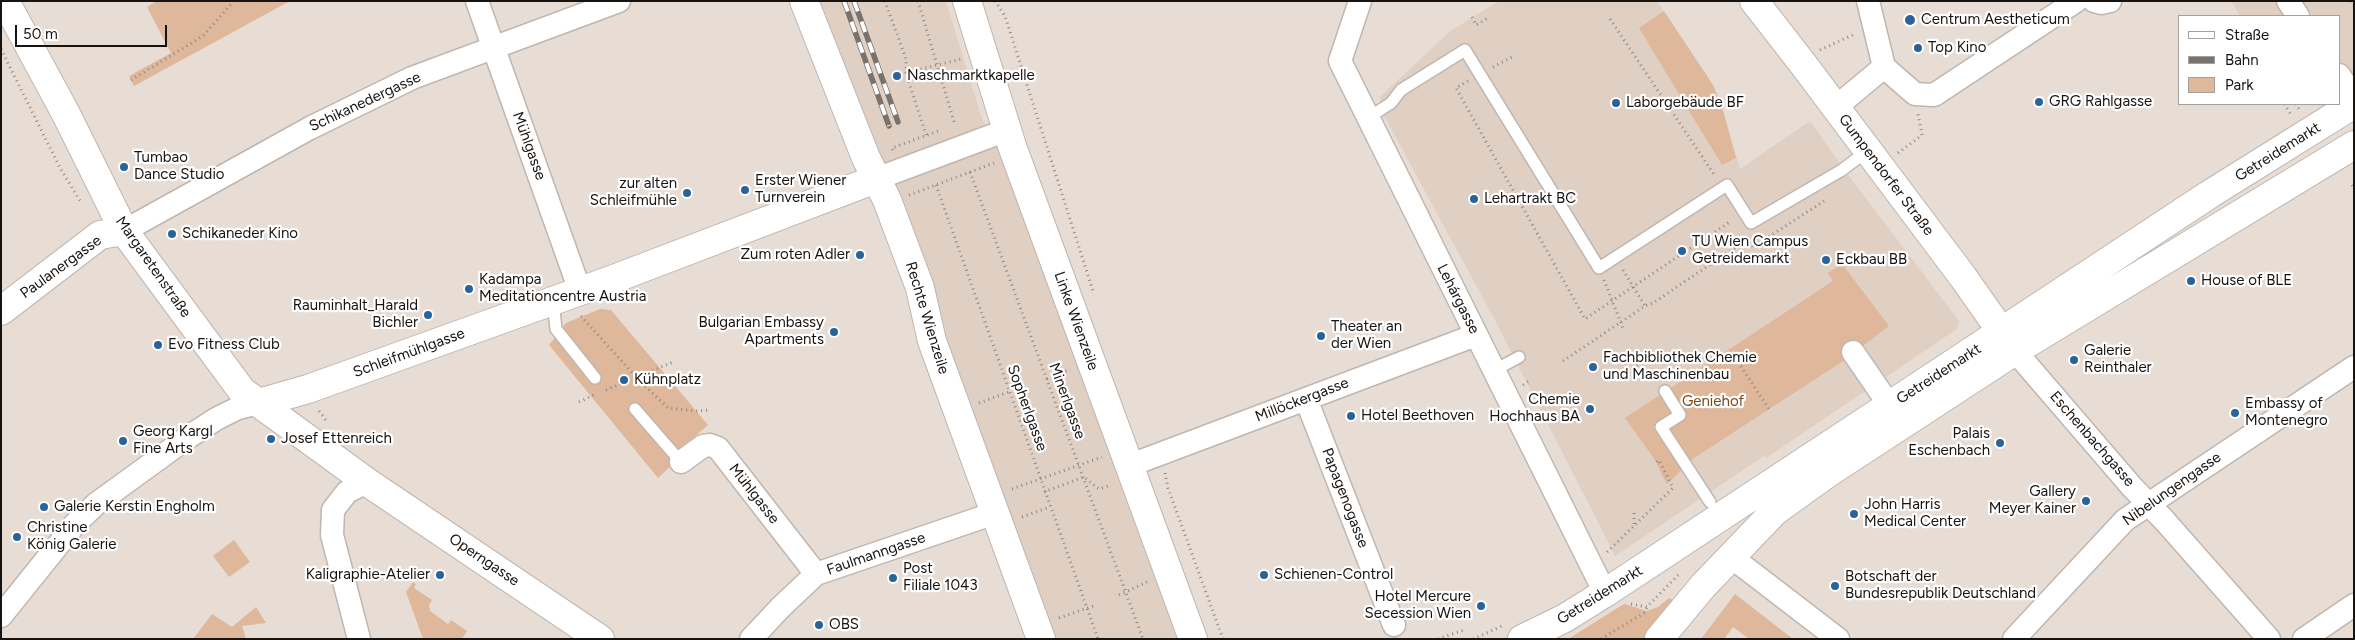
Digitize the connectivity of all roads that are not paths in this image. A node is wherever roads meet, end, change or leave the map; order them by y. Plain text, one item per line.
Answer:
1 (6, 1) edge
2 (477, 1) edge
3 (619, 1) edge
4 (804, 1) edge
5 (967, 1) edge
6 (1360, 1) edge
7 (1754, 1) edge
8 (1868, 1) edge
9 (2076, 1) edge
10 (2094, 1) edge
11 (2110, 1) edge
12 (2288, 1) edge
13 (2297, 15) edge
14 (494, 48) junction
15 (1884, 68) junction
16 (2340, 76) edge
17 (2354, 97) edge
18 (2354, 104) edge
19 (1836, 108) junction
20 (1368, 118) junction
21 (1007, 130) junction
22 (2354, 145) edge
23 (1873, 159) junction
24 (876, 179) junction
25 (124, 231) junction
26 (565, 296) junction
27 (1, 311) edge
28 (1476, 335) junction
29 (2009, 342) junction
30 (1853, 352) dead end
31 (1519, 357) dead end
32 (2354, 366) edge
33 (1495, 370) junction
34 (595, 378) dead end
35 (1665, 391) dead end
36 (1306, 399) junction
37 (259, 403) junction
38 (1890, 406) junction
39 (635, 409) dead end
40 (681, 462) joint
41 (1121, 466) junction
42 (367, 482) junction
43 (1710, 502) dead end
44 (991, 503) junction
45 (2148, 504) junction
46 (1730, 556) junction
47 (816, 574) junction
48 (1605, 593) junction
49 (2354, 605) edge
50 (1, 616) edge
51 (1394, 625) dead end
52 (359, 639) edge
53 (600, 639) edge
54 (751, 639) edge
55 (1041, 639) edge
56 (1193, 639) edge
57 (1522, 639) edge
58 (1659, 639) edge
59 (1838, 639) edge
60 (2014, 639) edge
61 (2269, 639) edge
62 (2304, 639) edge

1 - 25 main road, Margaretenstraße
2 - 14 street, Mühlgasse
3 - 14 street, Schikanedergasse
4 - 24 main road, Rechte Wienzeile
5 - 21 main road, Linke Wienzeile
6 - 20 street, Lehárgasse
7 - 19 main road, Gumpendorfer Straße
8 - 15 street
9 - 15 street
10 - 11 street
12 - 13 street
14 - 25 street, Schikanedergasse
14 - 26 street, Mühlgasse
15 - 19 street
16 - 17 street
18 - 29 main road, Getreidemarkt
19 - 23 main road, Gumpendorfer Straße
20 - 23 lane
20 - 28 street, Lehárgasse
21 - 24 street
21 - 41 main road, Linke Wienzeile
22 - 29 main road, Getreidemarkt
23 - 29 main road, Gumpendorfer Straße
24 - 26 main road, Schleifmühlgasse
24 - 44 main road, Rechte Wienzeile
25 - 27 main road, Paulanergasse
25 - 37 main road, Margaretenstraße
26 - 34 lane
26 - 37 main road, Schleifmühlgasse
28 - 33 street, Lehárgasse
28 - 36 street, Millöckergasse
29 - 38 main road, Getreidemarkt
29 - 45 street, Eschenbachgasse
29 - 46 main road, Getreidemarkt
30 - 38 street
31 - 33 lane
32 - 45 street, Nibelungengasse
33 - 48 street, Lehárgasse
35 - 43 lane
36 - 41 street, Millöckergasse
36 - 51 street, Papagenogasse
37 - 42 main road, Margaretenstraße
37 - 50 street, Schleifmühlgasse
38 - 48 main road, Getreidemarkt
39 - 40 lane
40 - 47 street, Mühlgasse
41 - 56 main road, Linke Wienzeile
42 - 52 street
42 - 53 main road, Operngasse
44 - 47 street, Faulmanngasse
44 - 55 main road, Rechte Wienzeile
45 - 60 street, Nibelungengasse
45 - 61 street, Eschenbachgasse
46 - 58 main road, Getreidemarkt
46 - 59 street
47 - 54 street, Faulmanngasse
48 - 57 main road, Getreidemarkt
49 - 62 street

